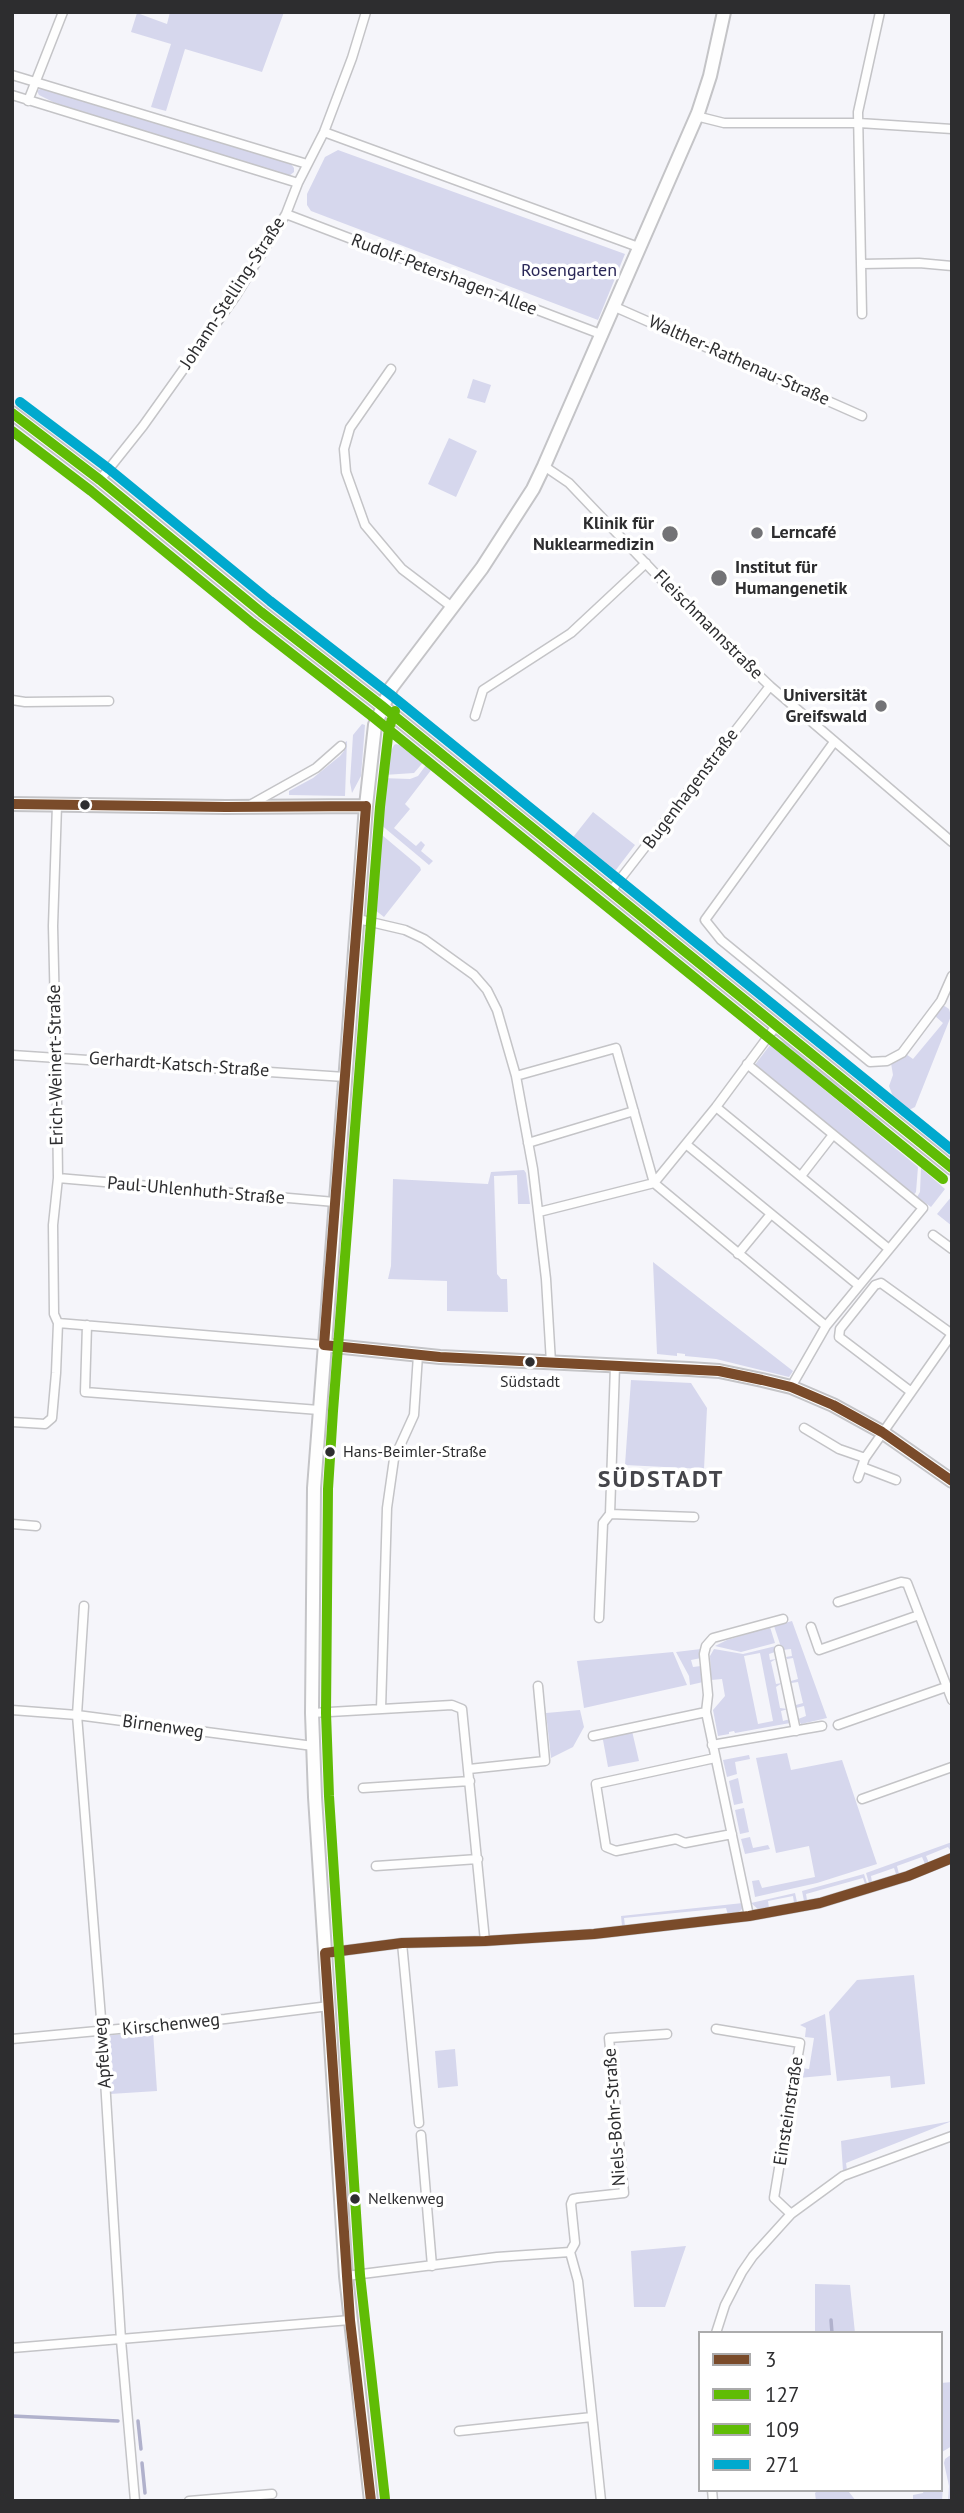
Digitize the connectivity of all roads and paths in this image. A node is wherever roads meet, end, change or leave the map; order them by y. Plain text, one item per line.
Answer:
1 (63, 12) edge
2 (366, 12) edge
3 (724, 12) edge
4 (880, 12) edge
5 (12, 75) edge
6 (36, 80) junction
7 (12, 95) edge
8 (28, 101) junction
9 (696, 116) junction
10 (859, 123) junction
11 (952, 129) edge
12 (324, 132) junction
13 (307, 164) junction
14 (298, 183) junction
15 (286, 214) junction
16 (641, 248) junction
17 (861, 264) junction
18 (952, 266) edge
19 (615, 307) junction
20 (862, 314) dead end
21 (603, 335) junction
22 (391, 369) dead end
23 (12, 413) edge
24 (862, 416) dead end
25 (544, 467) junction
26 (100, 480) junction
27 (646, 563) junction
28 (452, 607) junction
29 (770, 686) junction
30 (12, 699) edge
31 (109, 701) dead end
32 (382, 706) junction
33 (475, 716) dead end
34 (834, 742) junction
35 (341, 746) dead end
36 (12, 804) edge
37 (57, 805) junction
38 (247, 806) junction
39 (366, 806) junction
40 (952, 842) edge
41 (611, 891) junction
42 (358, 919) junction
43 (952, 976) edge
44 (776, 1026) junction
45 (12, 1055) edge
46 (55, 1057) junction
47 (747, 1064) junction
48 (516, 1076) junction
49 (345, 1077) junction
50 (716, 1107) junction
51 (634, 1111) junction
52 (832, 1136) junction
53 (528, 1143) junction
54 (687, 1146) junction
55 (952, 1168) edge
56 (800, 1176) junction
57 (58, 1178) junction
58 (654, 1183) junction
59 (335, 1202) junction
60 (539, 1212) junction
61 (771, 1214) junction
62 (933, 1235) dead end
63 (889, 1249) junction
64 (952, 1249) edge
65 (738, 1254) junction
66 (858, 1285) junction
67 (58, 1323) junction
68 (86, 1325) junction
69 (826, 1326) junction
70 (952, 1334) edge
71 (324, 1345) junction
72 (418, 1355) junction
73 (551, 1363) junction
74 (615, 1366) junction
75 (792, 1387) junction
76 (910, 1391) junction
77 (319, 1410) junction
78 (12, 1422) edge
79 (803, 1428) dead end
80 (882, 1432) junction
81 (863, 1463) junction
82 (858, 1478) dead end
83 (896, 1480) dead end
84 (952, 1481) edge
85 (610, 1514) junction
86 (694, 1517) dead end
87 (12, 1524) edge
88 (36, 1525) dead end
89 (838, 1602) dead end
90 (84, 1606) dead end
91 (919, 1615) junction
92 (598, 1618) dead end
93 (783, 1619) dead end
94 (811, 1627) dead end
95 (779, 1650) dead end
96 (538, 1686) dead end
97 (946, 1687) junction
98 (952, 1700) edge
99 (381, 1709) junction
100 (12, 1710) edge
101 (706, 1712) junction
102 (312, 1713) junction
103 (77, 1715) junction
104 (838, 1725) dead end
105 (822, 1726) dead end
106 (796, 1731) junction
107 (593, 1736) dead end
108 (712, 1745) junction
109 (313, 1746) junction
110 (715, 1758) junction
111 (952, 1767) edge
112 (468, 1769) junction
113 (470, 1781) junction
114 (363, 1788) dead end
115 (862, 1799) dead end
116 (732, 1835) junction
117 (952, 1858) edge
118 (478, 1859) junction
119 (376, 1866) dead end
120 (750, 1916) junction
121 (485, 1941) junction
122 (402, 1943) junction
123 (325, 1953) junction
124 (328, 2006) junction
125 (716, 2029) dead end
126 (102, 2031) junction
127 (667, 2034) dead end
128 (12, 2039) edge
129 (419, 2123) dead end
130 (421, 2135) dead end
131 (952, 2136) edge
132 (791, 2214) junction
133 (570, 2252) junction
134 (432, 2266) junction
135 (346, 2276) junction
136 (350, 2320) junction
137 (717, 2331) edge
138 (121, 2340) junction
139 (12, 2348) edge
140 (592, 2417) junction
141 (460, 2431) dead end
142 (272, 2494) dead end
143 (135, 2501) edge
144 (188, 2501) edge
145 (371, 2501) edge
146 (601, 2501) edge

1 - 6 street
2 - 12 street, Johann-Stelling-Straße
3 - 9 main road
4 - 10 street
5 - 6 street
6 - 8 street
6 - 13 street
7 - 8 street
8 - 14 street
9 - 10 street
9 - 16 main road
10 - 11 street
10 - 17 street
12 - 13 street, Johann-Stelling-Straße
12 - 16 street
13 - 14 street, Johann-Stelling-Straße
14 - 15 street, Johann-Stelling-Straße
15 - 21 street, Rudolf-Petershagen-Allee
15 - 26 street, Johann-Stelling-Straße
16 - 19 main road
17 - 18 street
17 - 20 street
19 - 21 main road
19 - 24 street, Walther-Rathenau-Straße
21 - 25 main road
22 - 28 street
23 - 26 main road
25 - 27 street, Fleischmannstraße
25 - 28 main road
26 - 32 main road
27 - 29 street, Fleischmannstraße
27 - 33 street, Fleischmannstraße
28 - 32 main road
29 - 34 street, Fleischmannstraße
29 - 41 street, Bugenhagenstraße
30 - 31 street
32 - 39 main road
32 - 41 main road
34 - 40 street, Fleischmannstraße
34 - 43 street
35 - 38 street
36 - 37 main road
37 - 38 main road
37 - 46 street, Erich-Weinert-Straße
38 - 39 main road
39 - 42 main road
41 - 44 main road
42 - 48 street
42 - 49 main road
44 - 47 street
44 - 55 main road
45 - 46 street, Gerhardt-Katsch-Straße
46 - 49 street, Gerhardt-Katsch-Straße
46 - 57 street, Erich-Weinert-Straße
47 - 50 street
47 - 52 street
48 - 51 street
48 - 53 street
49 - 59 main road
50 - 54 street
50 - 56 street
51 - 53 street
51 - 58 street
52 - 56 street
52 - 63 street
53 - 60 street
54 - 58 street
54 - 61 street
56 - 63 street
57 - 59 street, Paul-Uhlenhuth-Straße
57 - 67 street, Erich-Weinert-Straße
58 - 60 street
58 - 65 street
59 - 71 main road
60 - 73 street
61 - 65 street
61 - 66 street
62 - 64 street
63 - 66 street
65 - 69 street
66 - 69 street
67 - 68 street
67 - 78 street, Erich-Weinert-Straße
68 - 71 street
68 - 77 street
69 - 75 street
70 - 76 street
70 - 76 street
71 - 72 main road
71 - 77 main road
72 - 73 main road
72 - 99 street
73 - 74 main road
74 - 75 main road
74 - 85 street
75 - 80 main road
76 - 80 street
77 - 102 main road
79 - 81 street
80 - 81 street
80 - 84 main road
81 - 82 street
81 - 83 street
85 - 86 street
85 - 92 street
87 - 88 street
89 - 91 street
90 - 103 street, Apfelweg
91 - 94 street
91 - 97 street
93 - 101 street
95 - 106 street
96 - 112 street
97 - 98 street
97 - 104 street
99 - 102 street
99 - 112 street
100 - 103 street, Birnenweg
101 - 107 street
101 - 108 street
102 - 109 main road
103 - 109 street, Birnenweg
103 - 126 street, Apfelweg
105 - 106 street
106 - 108 street
108 - 110 street
109 - 123 main road
110 - 116 street
110 - 116 street
111 - 115 street
112 - 113 street
113 - 114 street
113 - 118 street
116 - 120 street
117 - 120 street
118 - 119 street
118 - 121 street
120 - 121 street
121 - 122 street
122 - 123 street
122 - 129 street
123 - 124 main road
124 - 126 street, Kirschenweg
124 - 135 main road
125 - 132 street, Einsteinstraße
126 - 128 street, Kirschenweg
126 - 138 street, Apfelweg
127 - 133 street, Niels-Bohr-Straße
130 - 134 street
131 - 132 street
132 - 137 street
133 - 134 street
133 - 140 street, Niels-Bohr-Straße
134 - 135 street
135 - 136 main road
136 - 138 street
136 - 145 main road
138 - 139 street
138 - 143 street, Apfelweg
140 - 141 street
140 - 146 street, Niels-Bohr-Straße
142 - 144 street

